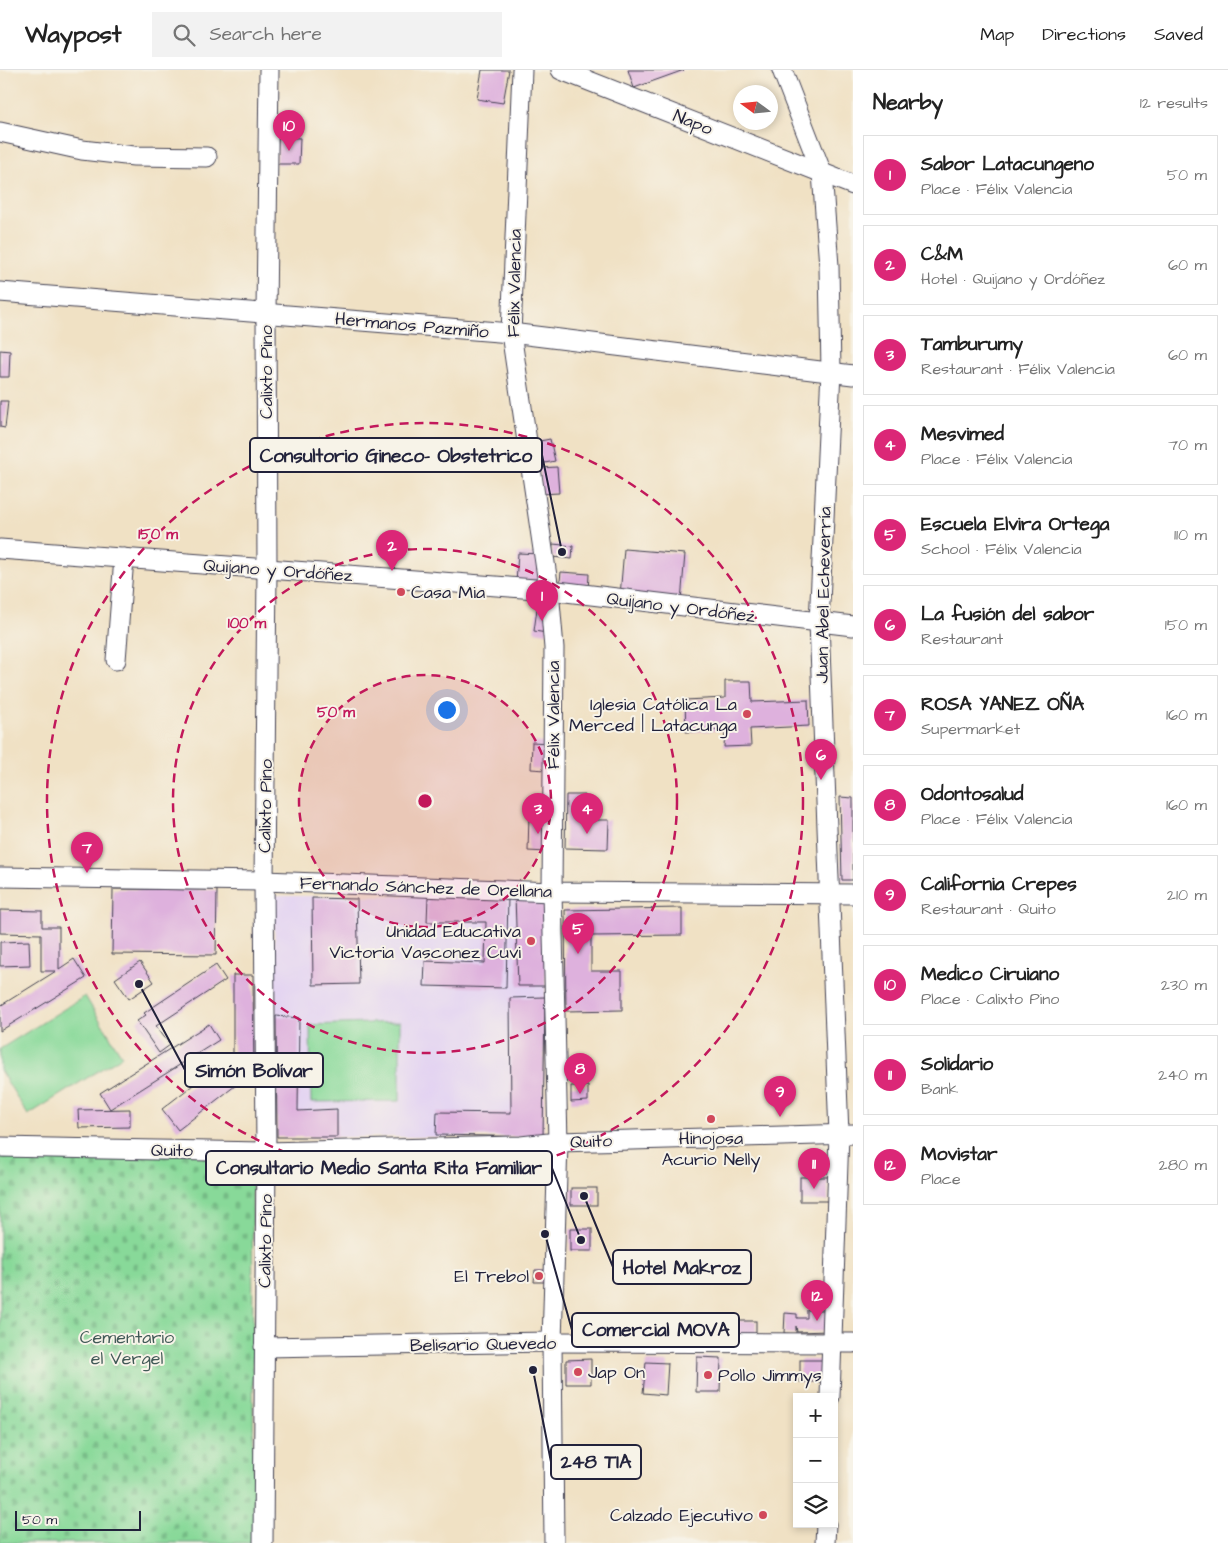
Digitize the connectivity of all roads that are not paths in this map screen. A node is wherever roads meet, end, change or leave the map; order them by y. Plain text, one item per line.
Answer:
1 (269, 70) edge
2 (522, 70) edge
3 (562, 70) edge
4 (782, 70) edge
5 (0, 132) edge
6 (207, 157) dead end
7 (822, 173) junction
8 (853, 185) edge
9 (0, 292) edge
10 (266, 313) junction
11 (511, 333) junction
12 (831, 371) junction
13 (853, 374) edge
14 (0, 549) edge
15 (124, 558) junction
16 (267, 570) junction
17 (550, 590) junction
18 (819, 623) junction
19 (853, 626) edge
20 (116, 660) dead end
21 (0, 877) edge
22 (264, 881) junction
23 (552, 892) junction
24 (830, 893) junction
25 (853, 894) edge
26 (846, 1134) edge
27 (558, 1142) junction
28 (0, 1147) edge
29 (266, 1152) junction
30 (552, 1342) junction
31 (853, 1343) edge
32 (832, 1344) junction
33 (264, 1347) junction
34 (830, 1393) edge
35 (826, 1528) edge
36 (263, 1543) edge
37 (554, 1543) edge
38 (825, 1543) edge

1 - 10 street, Calixto Pino
2 - 11 street, Félix Valencia
3 - 7 street, Napo
4 - 7 street, Juan Abel Echeverría
5 - 6 street
7 - 8 street, Napo
7 - 12 street, Juan Abel Echeverría
9 - 10 street, Hermanos Pazmiño
10 - 11 street, Hermanos Pazmiño
10 - 16 street, Calixto Pino
11 - 12 street, Hermanos Pazmiño
11 - 17 street, Félix Valencia
12 - 13 street, Hermanos Pazmiño
12 - 18 street, Juan Abel Echeverría
14 - 15 street, Quijano y Ordóñez
15 - 16 street, Quijano y Ordóñez
15 - 20 street
16 - 17 street, Quijano y Ordóñez
16 - 22 street, Calixto Pino
17 - 18 street, Quijano y Ordóñez
17 - 23 street, Félix Valencia
18 - 19 street, Quijano y Ordóñez
18 - 24 street, Juan Abel Echeverría
21 - 22 street, Fernando Sánchez de Orellana
22 - 23 street, Fernando Sánchez de Orellana
22 - 29 street, Calixto Pino
23 - 24 street, Fernando Sánchez de Orellana
23 - 27 street, Félix Valencia
24 - 25 street, Fernando Sánchez de Orellana
24 - 26 street, Juan Abel Echeverría
26 - 27 street, Quito
26 - 32 street, Juan Abel Echeverría
27 - 29 street, Quito
27 - 30 street, Félix Valencia
28 - 29 street, Quito
29 - 33 street, Calixto Pino
30 - 32 street, Belisario Quevedo
30 - 33 street, Belisario Quevedo
30 - 37 street, Félix Valencia
31 - 32 street, Belisario Quevedo
32 - 34 street, Juan Abel Echeverría
33 - 36 street, Calixto Pino
35 - 38 street

